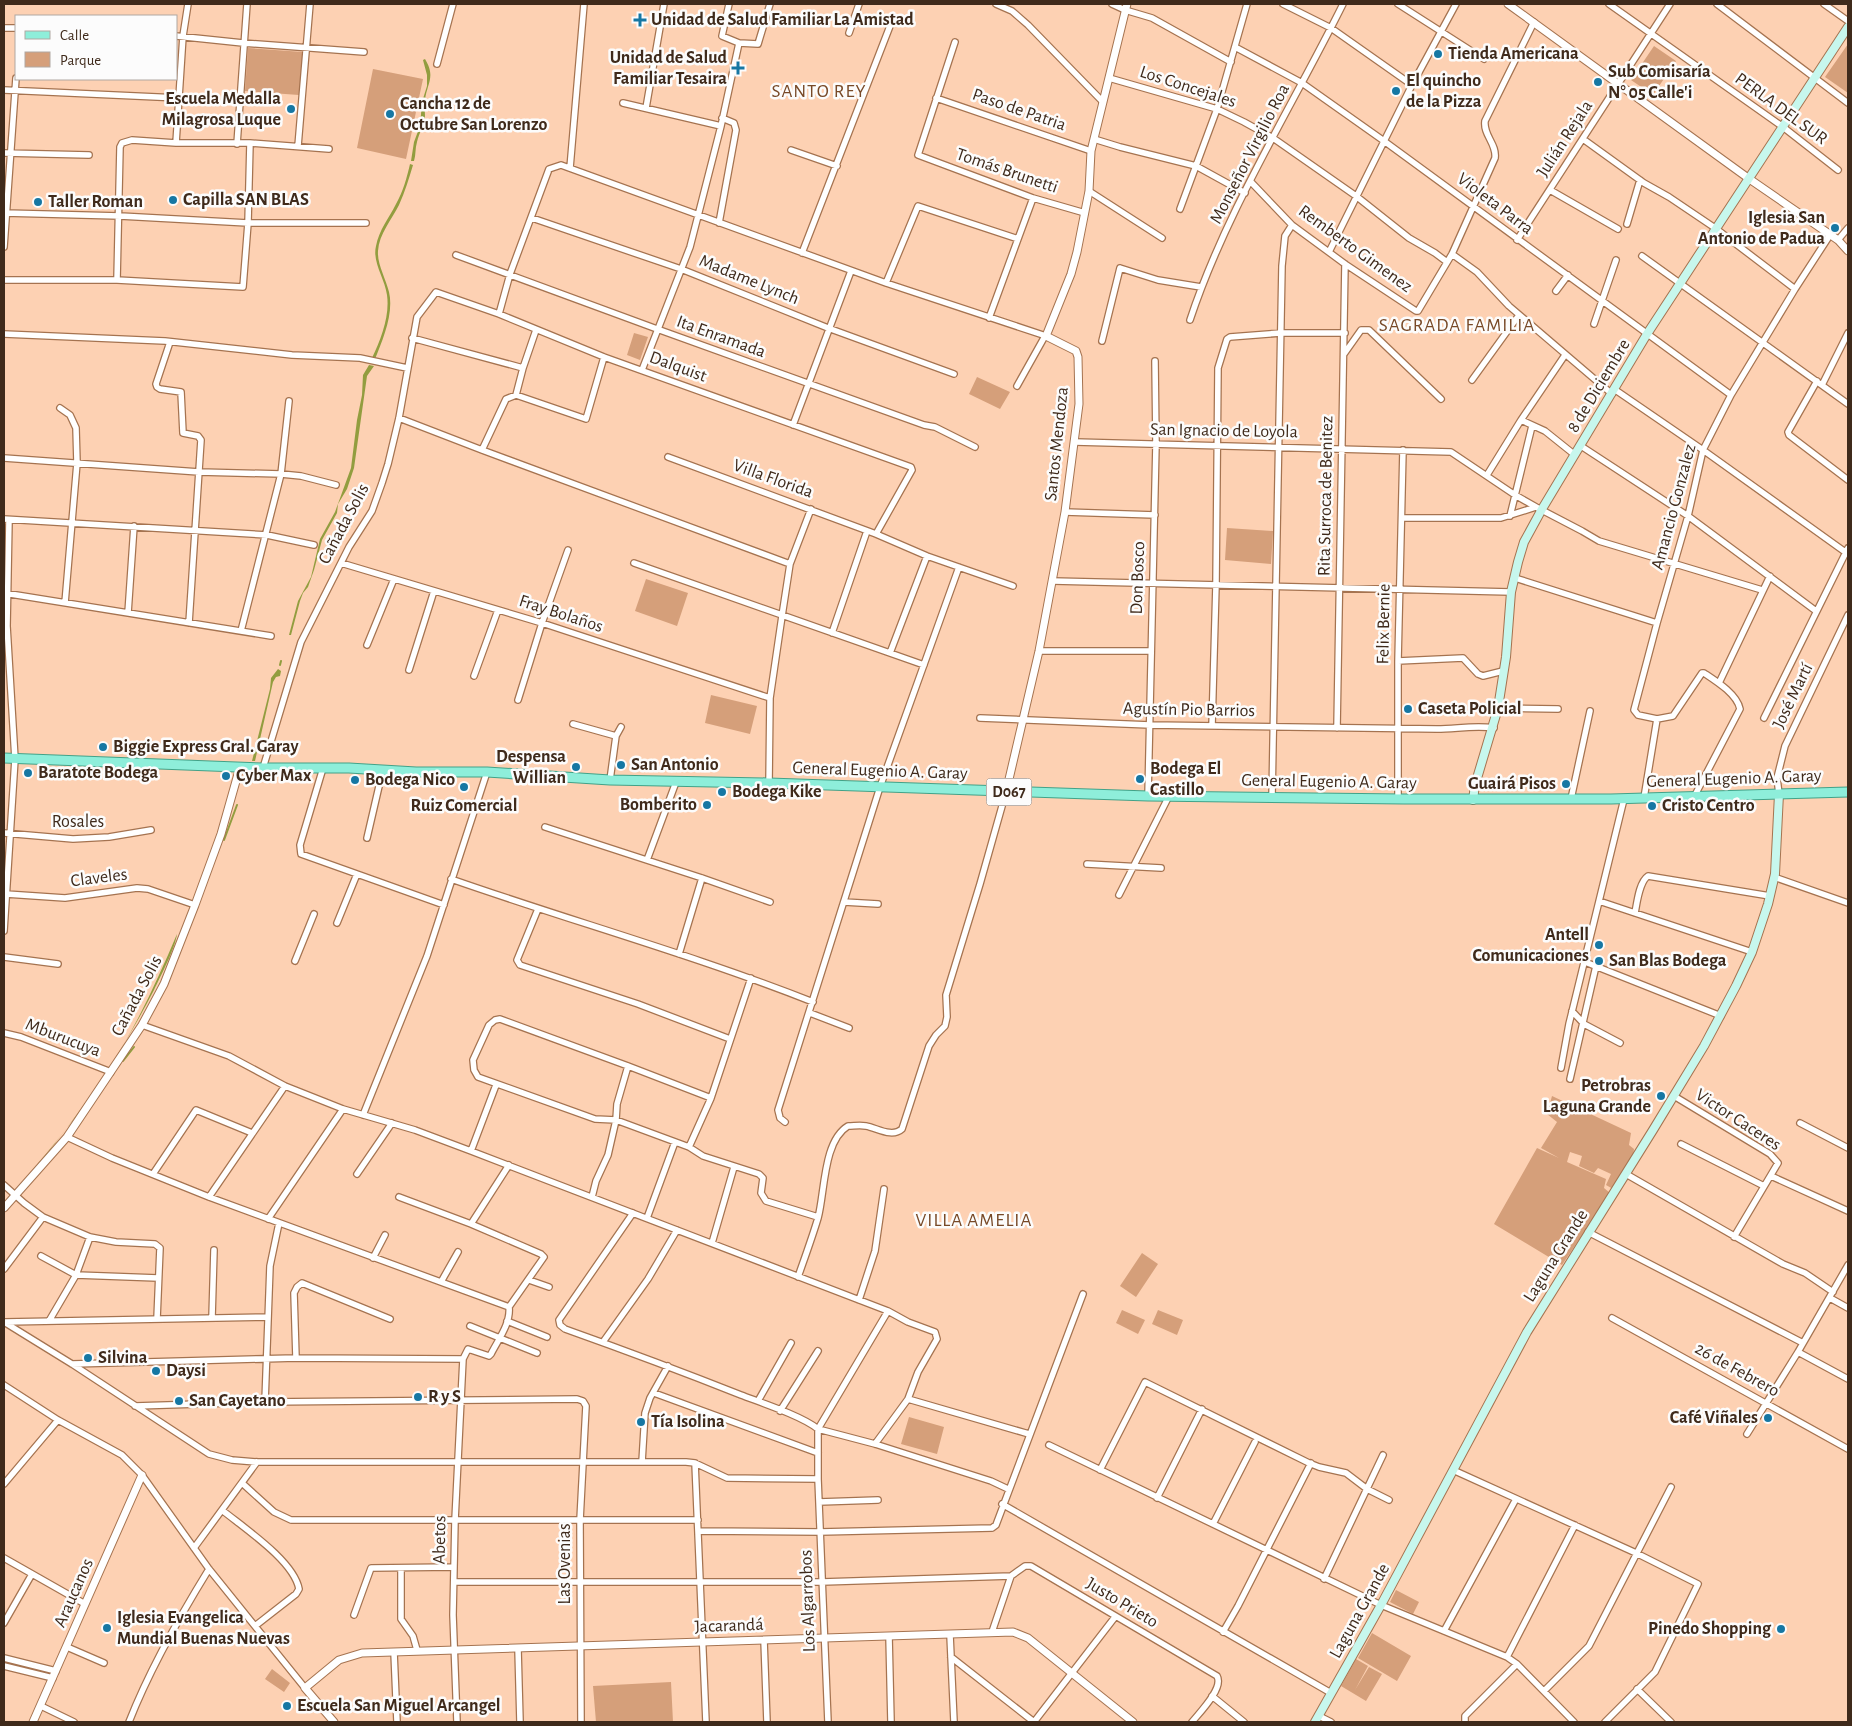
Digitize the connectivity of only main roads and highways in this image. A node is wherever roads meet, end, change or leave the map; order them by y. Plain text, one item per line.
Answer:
1 (1848, 27) edge
2 (4, 758) edge
3 (1848, 792) edge
4 (1779, 794) junction
5 (1473, 800) junction
6 (1317, 1719) edge

1 - 5 main road, 8 de Diciembre
2 - 5 main road, General Eugenio A. Garay / D067
3 - 4 main road, General Eugenio A. Garay / D067
4 - 5 main road, General Eugenio A. Garay / D067
4 - 6 main road, Laguna Grande

